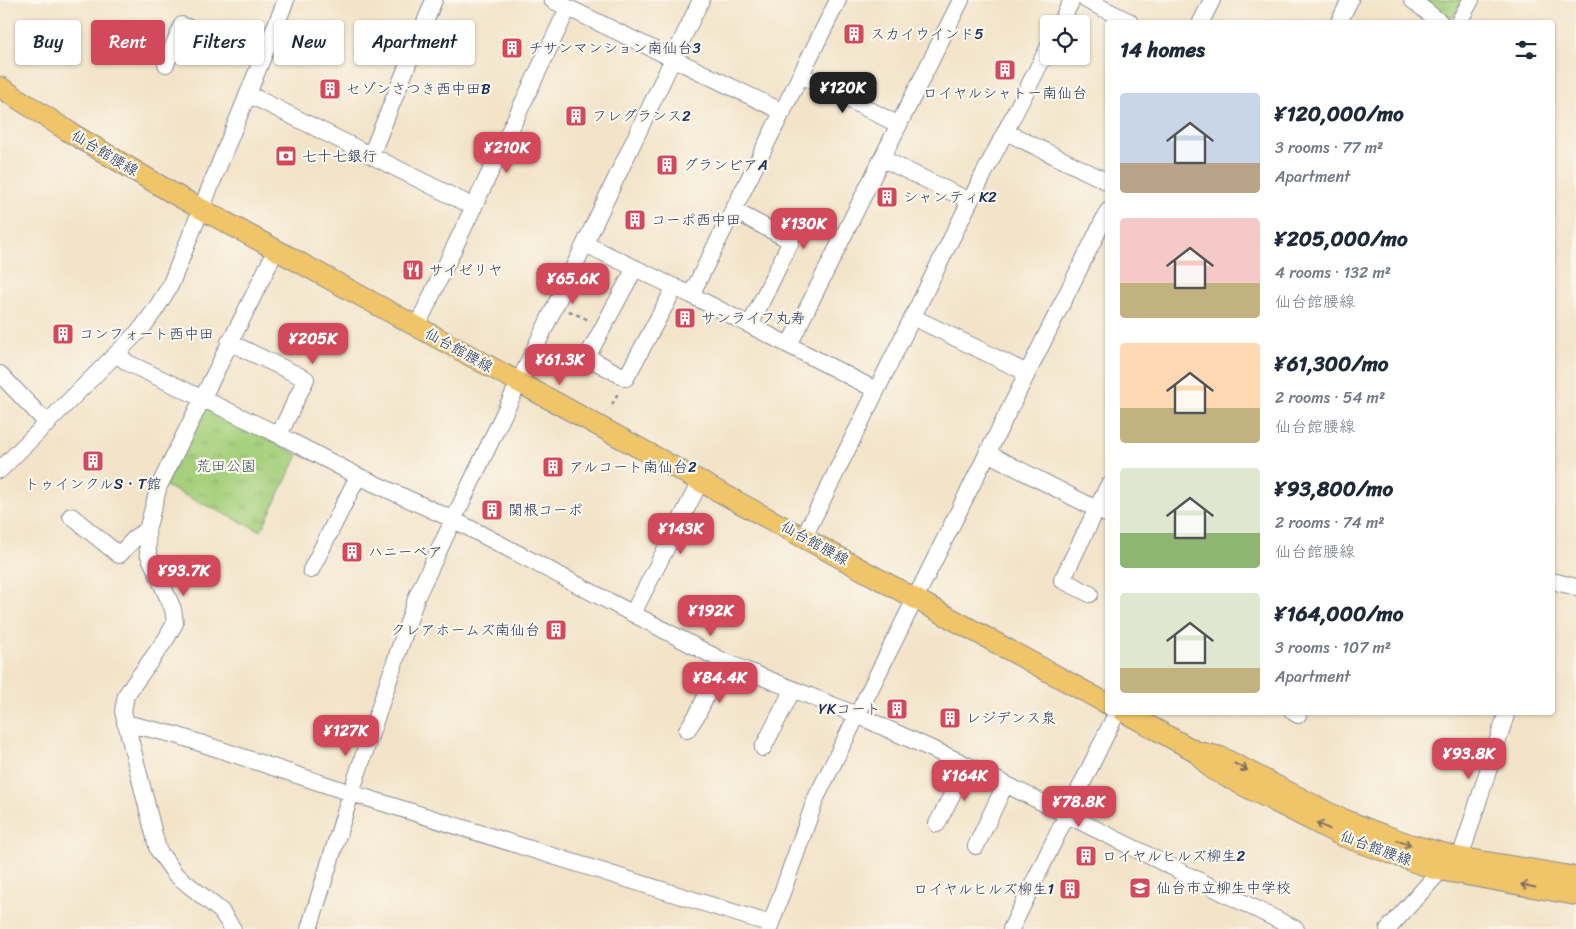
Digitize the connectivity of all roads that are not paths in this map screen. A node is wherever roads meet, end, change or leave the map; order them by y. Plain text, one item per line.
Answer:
1 (286, 0) edge
2 (434, 0) edge
3 (552, 0) edge
4 (701, 0) edge
5 (838, 0) edge
6 (961, 0) edge
7 (1072, 0) edge
8 (1086, 0) edge
9 (1212, 0) edge
10 (1350, 0) edge
11 (1412, 0) edge
12 (1471, 0) edge
13 (568, 8) junction
14 (1064, 15) edge
15 (1126, 20) edge
16 (1201, 20) edge
17 (1340, 20) edge
18 (1437, 20) edge
19 (1460, 20) edge
20 (175, 42) edge
21 (264, 54) edge
22 (674, 58) junction
23 (166, 64) dead end
24 (1040, 64) edge
25 (260, 65) edge
26 (801, 75) junction
27 (0, 87) edge
28 (248, 94) junction
29 (782, 112) junction
30 (899, 126) junction
31 (1006, 132) junction
32 (370, 155) junction
33 (883, 159) junction
34 (1105, 181) edge
35 (970, 201) junction
36 (474, 207) junction
37 (202, 210) junction
38 (733, 210) junction
39 (1105, 217) edge
40 (585, 244) junction
41 (276, 250) junction
42 (635, 268) junction
43 (675, 287) junction
44 (691, 295) junction
45 (913, 317) junction
46 (750, 325) junction
47 (417, 326) junction
48 (229, 342) junction
49 (789, 345) junction
50 (117, 354) junction
51 (1027, 372) junction
52 (0, 374) edge
53 (518, 383) junction
54 (876, 390) junction
55 (201, 398) junction
56 (48, 424) junction
57 (279, 435) junction
58 (987, 453) junction
59 (0, 470) edge
60 (358, 476) junction
61 (700, 482) junction
62 (1105, 499) edge
63 (1102, 512) edge
64 (71, 516) dead end
65 (454, 520) junction
66 (147, 530) junction
67 (804, 537) junction
68 (311, 570) dead end
69 (1555, 582) edge
70 (1576, 587) edge
71 (1090, 594) dead end
72 (915, 598) junction
73 (634, 614) junction
74 (723, 662) junction
75 (793, 689) junction
76 (1105, 702) edge
77 (857, 715) junction
78 (1116, 715) edge
79 (1129, 715) edge
80 (1506, 715) edge
81 (125, 723) junction
82 (688, 730) dead end
83 (763, 748) dead end
84 (1195, 751) junction
85 (966, 765) junction
86 (1005, 785) junction
87 (351, 793) junction
88 (1068, 816) junction
89 (936, 824) dead end
90 (976, 846) dead end
91 (1460, 858) junction
92 (1441, 870) junction
93 (1576, 877) edge
94 (1576, 895) edge
95 (770, 926) edge
96 (233, 929) edge
97 (309, 929) edge
98 (1011, 929) edge
99 (1296, 929) edge
100 (1388, 929) edge

1 - 21 street
2 - 32 street
3 - 13 street
4 - 22 street
5 - 26 street
6 - 30 street
7 - 14 street
8 - 15 street
9 - 16 street
10 - 17 street
11 - 18 street
12 - 19 street
13 - 22 street
13 - 36 street
20 - 23 street
22 - 29 street
22 - 40 street
24 - 31 street
25 - 28 street
26 - 29 street
26 - 30 street
27 - 37 main road, 仙台館腰線
28 - 32 street
28 - 37 street
29 - 38 street
30 - 33 street
31 - 34 street
31 - 35 street
32 - 36 street
33 - 35 street
33 - 49 street
35 - 45 street
36 - 47 street
37 - 41 main road, 仙台館腰線
37 - 50 street
38 - 44 street
38 - 46 street
39 - 51 street
40 - 42 street
40 - 53 street
41 - 47 main road, 仙台館腰線
41 - 48 street
42 - 43 street
42 - 43 street
43 - 44 street
44 - 46 street
45 - 51 street
45 - 54 street
46 - 49 street
47 - 53 main road, 仙台館腰線
48 - 55 street
48 - 57 street
49 - 54 street
50 - 55 street
50 - 56 street
51 - 58 street
52 - 56 street
53 - 61 main road, 仙台館腰線
53 - 65 street
54 - 67 street
55 - 57 street
55 - 66 street
56 - 59 street
57 - 60 street
58 - 63 street
58 - 72 street
60 - 65 street
60 - 68 street
61 - 67 main road, 仙台館腰線
61 - 73 street
62 - 63 street
63 - 71 street
64 - 66 street
65 - 73 street
65 - 87 street
66 - 81 street
67 - 72 main road, 仙台館腰線
69 - 70 street
72 - 76 main road, 仙台館腰線
72 - 77 street
73 - 74 street
74 - 75 street
74 - 82 street
75 - 77 street
75 - 83 street
77 - 85 street
77 - 95 street
78 - 88 street
79 - 84 main road, 仙台館腰線
80 - 91 street
81 - 87 street
81 - 96 street
84 -> 91 main road, 仙台館腰線
92 -> 84 main road, 仙台館腰線
85 - 86 street
85 - 89 street
86 - 88 street
86 - 90 street
87 - 95 street
87 - 97 street
88 - 98 street
88 - 99 street
91 - 93 main road, 仙台館腰線
94 -> 92 main road, 仙台館腰線
92 - 100 street

